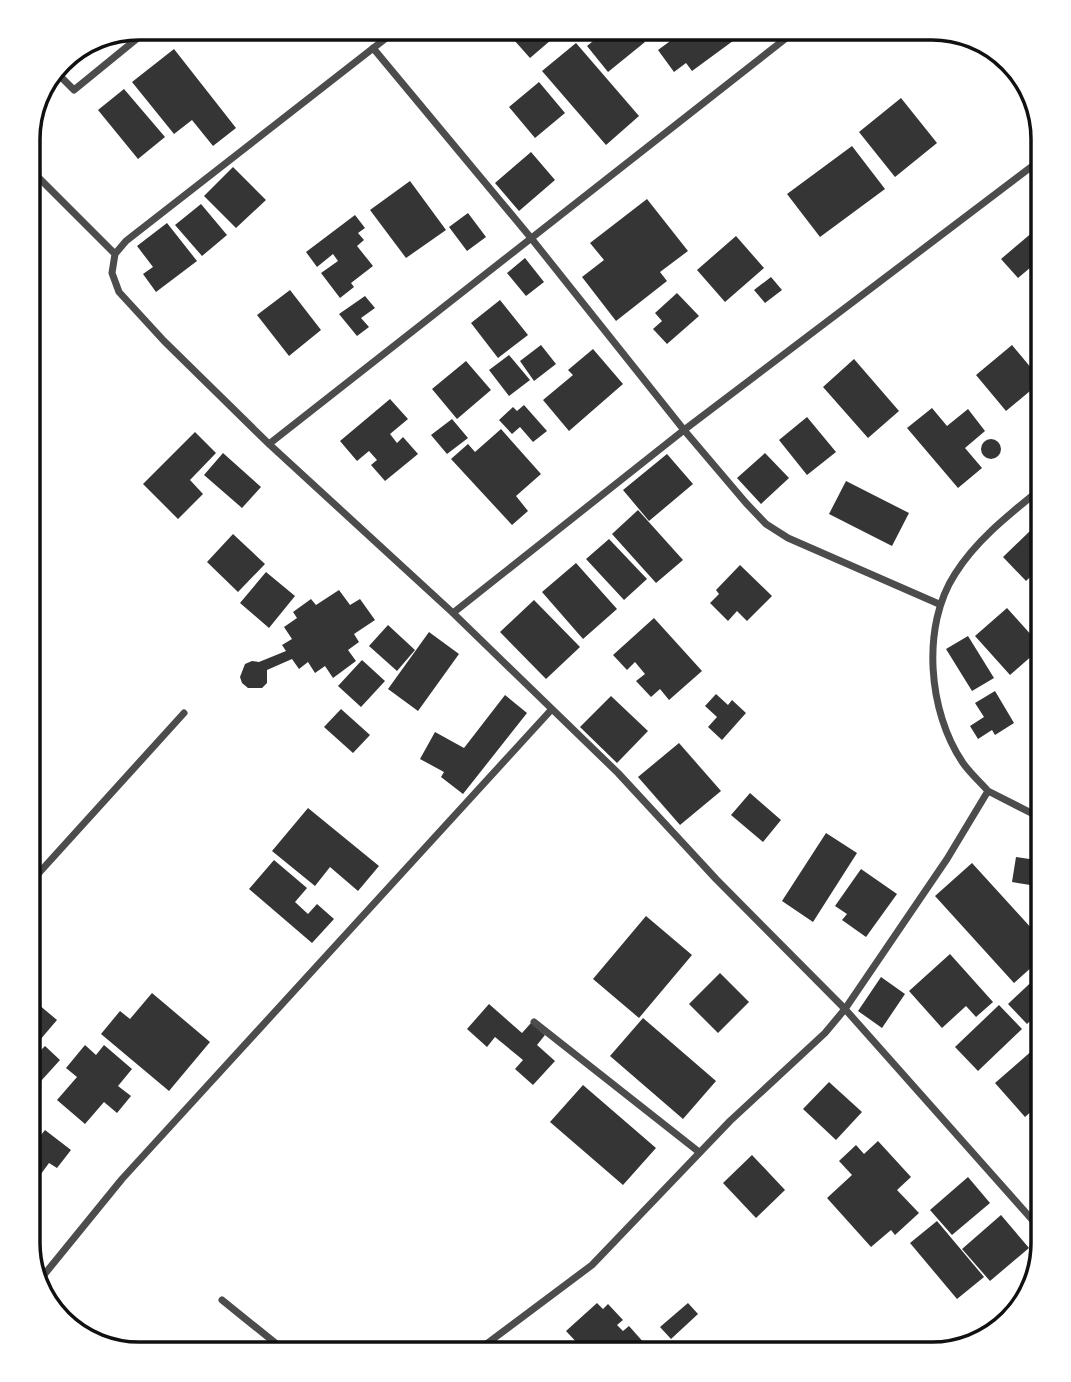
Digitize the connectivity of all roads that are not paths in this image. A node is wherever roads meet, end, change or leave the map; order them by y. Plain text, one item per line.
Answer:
1 (135, 40) edge
2 (383, 40) edge
3 (784, 40) edge
4 (373, 48) junction
5 (62, 78) edge
6 (1031, 167) edge
7 (40, 179) edge
8 (531, 238) junction
9 (115, 254) junction
10 (684, 430) junction
11 (269, 444) junction
12 (1031, 497) edge
13 (939, 604) junction
14 (453, 613) junction
15 (551, 709) junction
16 (184, 713) dead end
17 (988, 791) junction
18 (1031, 813) edge
19 (40, 872) edge
20 (845, 1009) junction
21 (534, 1021) dead end
22 (699, 1152) junction
23 (1031, 1218) edge
24 (45, 1272) edge
25 (222, 1300) dead end
26 (274, 1342) edge
27 (489, 1342) edge

1 - 5 street
2 - 4 street
3 - 8 street
4 - 8 street
4 - 9 street
6 - 10 street
7 - 9 street
8 - 10 street
8 - 11 street
9 - 11 street
10 - 13 street
10 - 14 street
11 - 14 street
12 - 13 street
13 - 17 street
14 - 15 street
15 - 20 street
15 - 24 street
16 - 19 street
17 - 18 street
17 - 20 street
20 - 22 street
20 - 23 street
21 - 22 street
22 - 27 street
25 - 26 street

